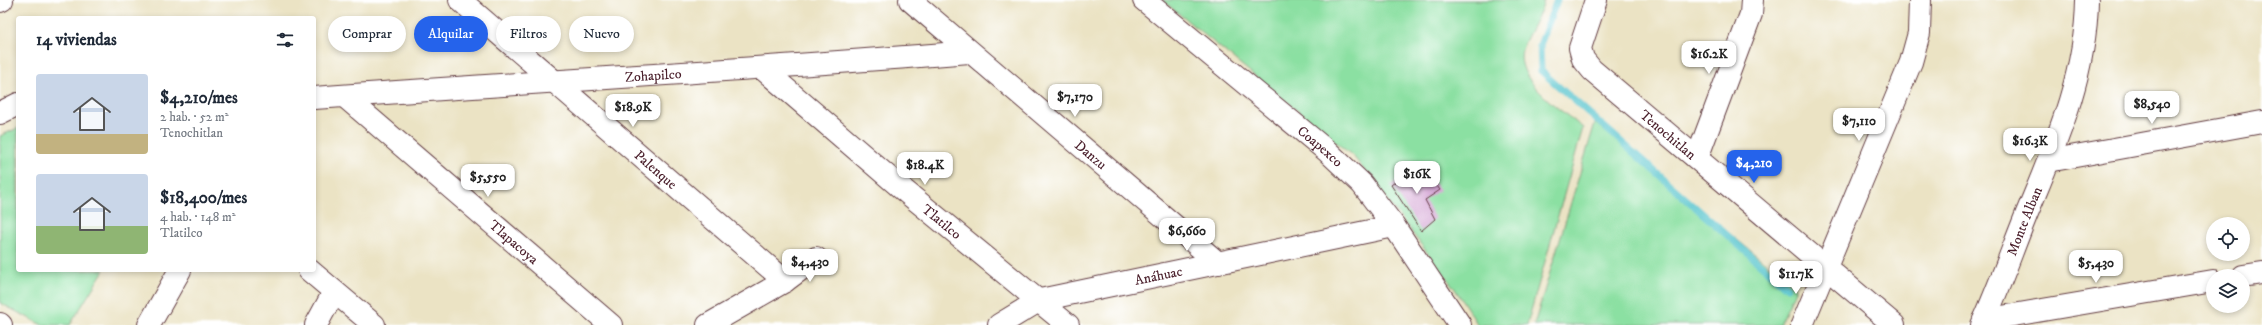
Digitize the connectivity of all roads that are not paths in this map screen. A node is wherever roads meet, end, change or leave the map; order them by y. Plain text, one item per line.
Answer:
1 (460, 0) edge
2 (910, 0) edge
3 (1144, 0) edge
4 (1596, 0) edge
5 (1752, 0) edge
6 (1920, 0) edge
7 (2089, 0) edge
8 (969, 52) junction
9 (763, 69) junction
10 (552, 81) junction
11 (344, 96) junction
12 (316, 98) edge
13 (16, 105) edge
14 (0, 113) edge
15 (2262, 122) edge
16 (1696, 158) junction
17 (2048, 161) junction
18 (1394, 226) junction
19 (816, 258) dead end
20 (1218, 263) junction
21 (1826, 267) junction
22 (179, 272) edge
23 (311, 272) edge
24 (2262, 273) edge
25 (2250, 275) edge
26 (785, 281) junction
27 (2206, 282) edge
28 (334, 292) junction
29 (1040, 300) junction
30 (1804, 321) edge
31 (1983, 323) edge
32 (149, 325) edge
33 (316, 325) edge
34 (374, 325) edge
35 (611, 325) edge
36 (708, 325) edge
37 (999, 325) edge
38 (1068, 325) edge
39 (1460, 325) edge
40 (1894, 325) edge

1 - 10 street, Palenque
2 - 8 street, Danzu
3 - 18 street, Coapexco
4 - 16 street, Tenochitlan
5 - 16 street
6 - 21 street
7 - 17 street, Monte Alban
8 - 9 street, Zohapilco
8 - 20 street, Danzu
9 - 10 street, Zohapilco
9 - 29 street, Tlatilco
10 - 11 street, Zohapilco
10 - 26 street, Palenque
11 - 12 street, Zohapilco
11 - 35 street, Tlapacoya
13 - 14 street
15 - 17 street
16 - 21 street, Tenochitlan
17 - 31 street, Monte Alban
18 - 20 street, Anáhuac
18 - 39 street, Coapexco
19 - 26 street
20 - 29 street, Anáhuac
21 - 30 street
21 - 40 street, Tenochitlan
22 - 32 street
23 - 28 street
24 - 25 street
26 - 36 street
27 - 31 street
28 - 33 street
28 - 34 street
29 - 37 street, Anáhuac
29 - 38 street, Tlatilco

